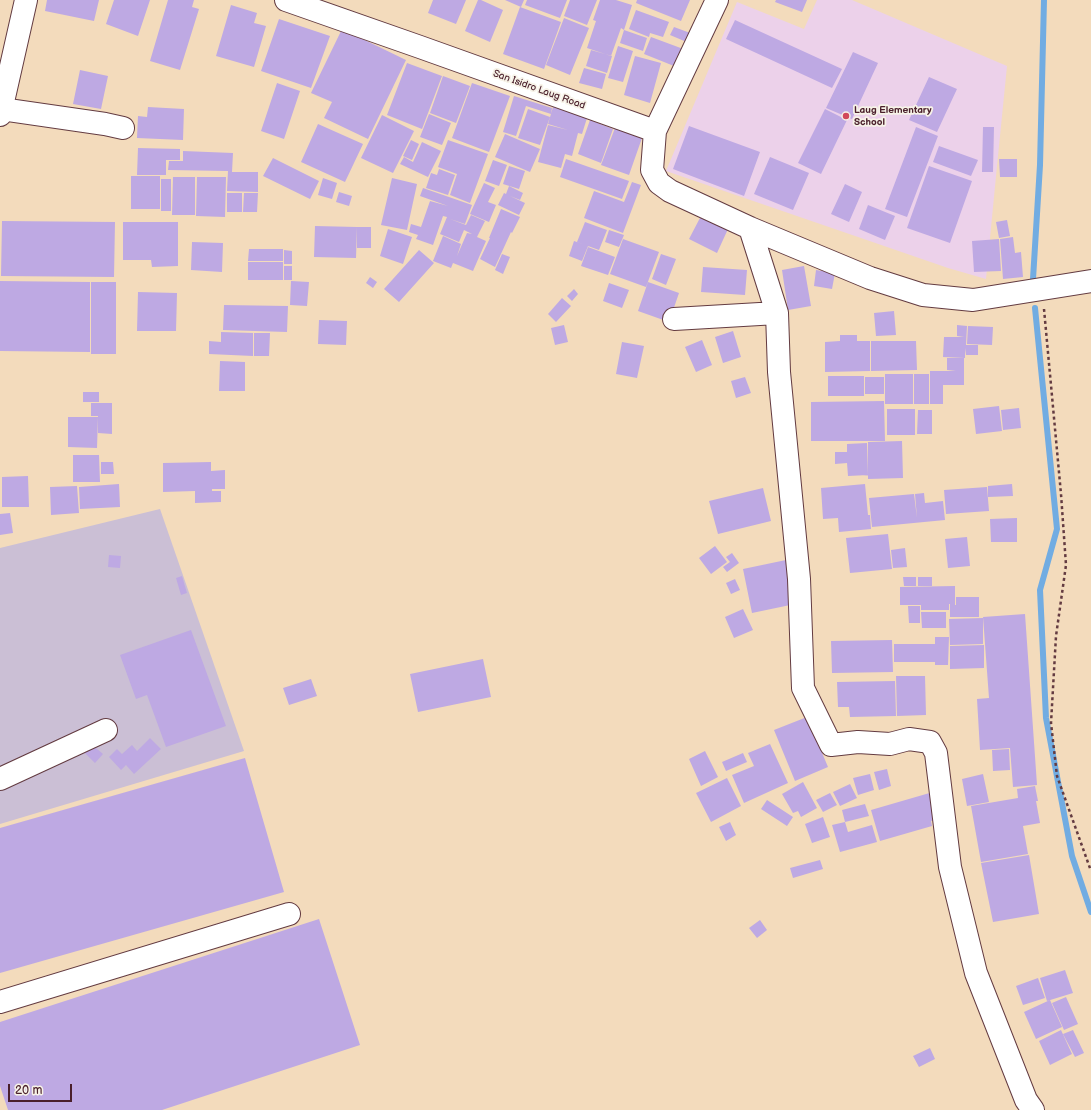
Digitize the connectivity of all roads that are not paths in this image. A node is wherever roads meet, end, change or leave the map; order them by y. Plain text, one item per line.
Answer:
1 (26, 0) edge
2 (286, 0) edge
3 (717, 0) edge
4 (1, 112) edge
5 (123, 128) dead end
6 (655, 131) junction
7 (750, 228) junction
8 (1091, 281) edge
9 (777, 313) junction
10 (674, 319) dead end
11 (106, 730) dead end
12 (0, 778) edge
13 (289, 914) dead end
14 (0, 1002) edge
15 (1033, 1110) edge

1 - 4 street
2 - 6 street, San Isidro Laug Road
3 - 6 street
4 - 5 street
6 - 7 street
7 - 8 street
7 - 9 street
9 - 10 street
9 - 15 street
11 - 12 street
13 - 14 street

